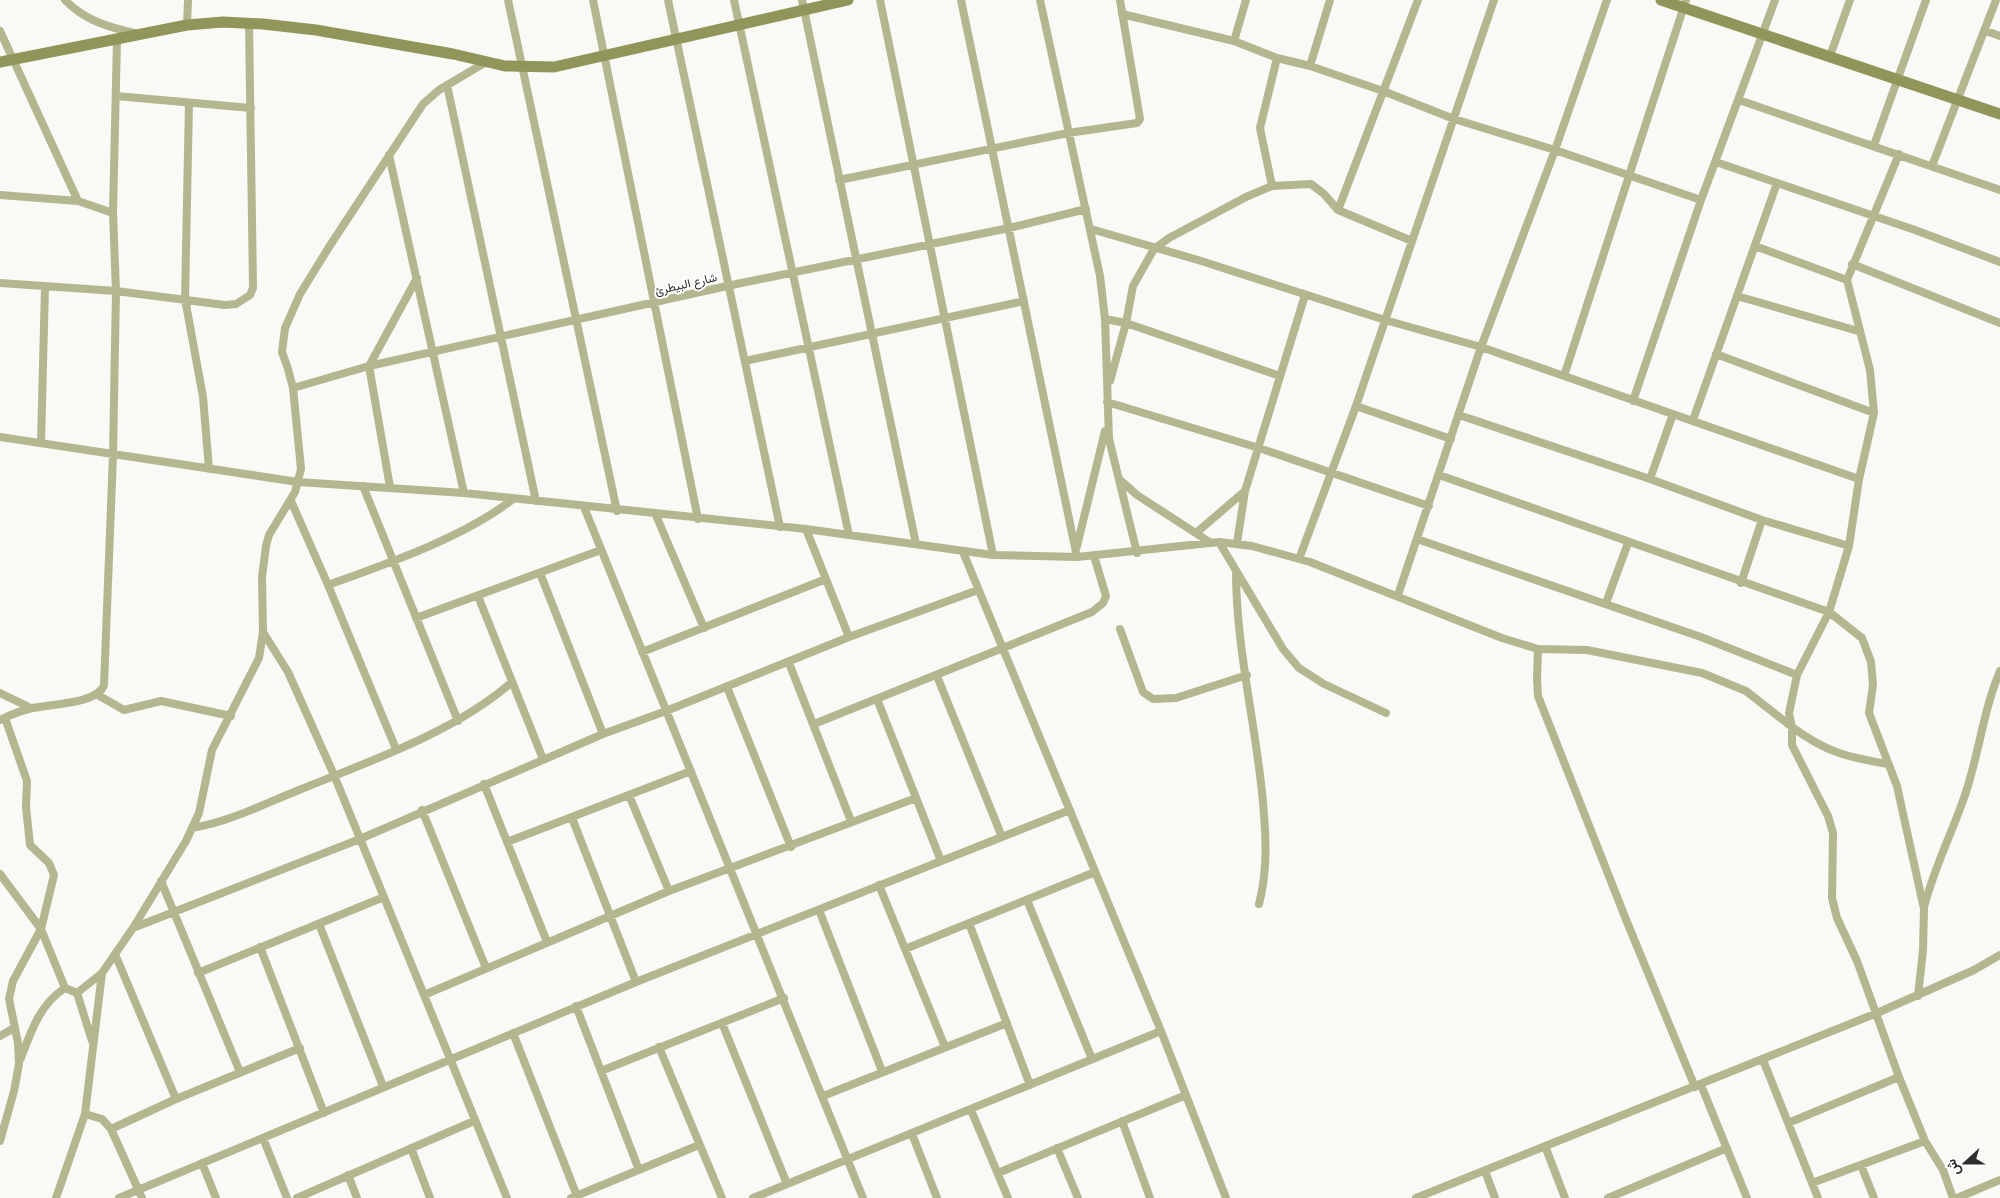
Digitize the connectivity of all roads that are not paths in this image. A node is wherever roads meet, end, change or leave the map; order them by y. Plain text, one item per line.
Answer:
1 (65, 0) edge
2 (188, 0) edge
3 (508, 0) edge
4 (593, 0) edge
5 (668, 0) edge
6 (734, 0) edge
7 (848, 0) edge
8 (880, 0) edge
9 (961, 0) edge
10 (1040, 0) edge
11 (1120, 0) edge
12 (1246, 0) edge
13 (1330, 0) edge
14 (1418, 0) edge
15 (1494, 0) edge
16 (1607, 0) edge
17 (1661, 0) edge
18 (1775, 0) edge
19 (1850, 0) edge
20 (1926, 0) edge
21 (1996, 0) edge
22 (1685, 4) edge
23 (803, 5) edge
24 (1122, 14) junction
25 (249, 23) junction
26 (740, 24) junction
27 (187, 25) junction
28 (0, 31) edge
29 (1986, 31) junction
30 (1762, 34) junction
31 (142, 35) junction
32 (2000, 36) edge
33 (676, 39) junction
34 (117, 40) junction
35 (1234, 41) junction
36 (603, 56) junction
37 (1830, 56) junction
38 (1277, 58) junction
39 (6, 61) edge
40 (486, 62) junction
41 (1310, 66) junction
42 (520, 67) junction
43 (1896, 79) junction
44 (447, 85) junction
45 (1383, 91) junction
46 (116, 96) junction
47 (1739, 100) junction
48 (1958, 101) junction
49 (189, 103) junction
50 (250, 108) junction
51 (2000, 114) edge
52 (1454, 119) junction
53 (1068, 133) junction
54 (1874, 145) junction
55 (991, 149) junction
56 (1556, 150) junction
57 (1899, 154) junction
58 (389, 155) junction
59 (1716, 162) junction
60 (914, 165) junction
61 (1932, 166) junction
62 (1631, 176) junction
63 (839, 180) junction
64 (1777, 183) junction
65 (1272, 186) junction
66 (2000, 190) edge
67 (0, 195) edge
68 (1701, 200) junction
69 (78, 202) junction
70 (1086, 209) junction
71 (1338, 210) junction
72 (114, 213) junction
73 (1872, 215) junction
74 (1009, 228) junction
75 (1091, 229) junction
76 (1412, 241) junction
77 (931, 245) junction
78 (1755, 246) junction
79 (1154, 249) junction
80 (856, 260) junction
81 (2000, 262) edge
82 (1852, 264) junction
83 (792, 272) junction
84 (417, 278) junction
85 (1847, 280) junction
86 (0, 283) edge
87 (45, 286) junction
88 (727, 286) junction
89 (116, 291) junction
90 (1305, 295) junction
91 (1737, 296) junction
92 (185, 300) junction
93 (1024, 301) junction
94 (655, 303) junction
95 (946, 317) junction
96 (1105, 319) junction
97 (1386, 320) junction
98 (575, 322) junction
99 (1126, 323) junction
100 (2000, 323) edge
101 (1858, 330) junction
102 (873, 334) junction
103 (500, 338) junction
104 (810, 346) junction
105 (1481, 347) junction
106 (435, 351) junction
107 (1716, 354) junction
108 (745, 362) junction
109 (369, 366) junction
110 (1280, 376) junction
111 (1564, 376) junction
112 (293, 388) junction
113 (1108, 390) junction
114 (1633, 400) junction
115 (1107, 402) junction
116 (1356, 406) junction
117 (1874, 412) junction
118 (1459, 414) junction
119 (1673, 414) junction
120 (1693, 420) junction
121 (1108, 423) junction
122 (0, 437) edge
123 (1451, 439) junction
124 (42, 443) junction
125 (1259, 448) junction
126 (113, 455) junction
127 (209, 469) junction
128 (1332, 473) junction
129 (1439, 475) junction
130 (1118, 477) junction
131 (1650, 478) junction
132 (1859, 479) junction
133 (298, 482) junction
134 (363, 486) junction
135 (390, 488) junction
136 (1245, 491) junction
137 (464, 494) junction
138 (513, 499) junction
139 (291, 501) junction
140 (536, 502) junction
141 (1429, 506) junction
142 (584, 507) junction
143 (617, 511) junction
144 (655, 513) junction
145 (698, 518) junction
146 (1762, 520) junction
147 (780, 527) junction
148 (806, 529) junction
149 (1196, 533) junction
150 (849, 535) junction
151 (1417, 539) junction
152 (1219, 542) junction
153 (1210, 543) junction
154 (1237, 543) junction
155 (1628, 543) junction
156 (916, 544) junction
157 (1849, 546) junction
158 (1077, 548) junction
159 (601, 550) junction
160 (963, 552) junction
161 (1137, 553) junction
162 (993, 555) junction
163 (1094, 556) junction
164 (1077, 557) junction
165 (1299, 559) junction
166 (392, 561) junction
167 (1236, 571) junction
168 (540, 573) junction
169 (826, 579) junction
170 (1741, 583) junction
171 (328, 585) junction
172 (978, 590) junction
173 (478, 596) junction
174 (1398, 596) junction
175 (1606, 603) junction
176 (1829, 612) junction
177 (416, 618) junction
178 (704, 628) junction
179 (1120, 629) dead end
180 (263, 632) junction
181 (849, 637) junction
182 (1003, 649) junction
183 (1538, 649) junction
184 (642, 652) junction
185 (789, 663) junction
186 (2000, 671) edge
187 (1246, 675) junction
188 (1797, 675) junction
189 (937, 676) junction
190 (512, 682) junction
191 (727, 687) junction
192 (0, 693) edge
193 (96, 694) junction
194 (877, 699) junction
195 (31, 708) junction
196 (666, 711) junction
197 (1386, 713) dead end
198 (230, 716) junction
199 (2, 719) edge
200 (458, 721) junction
201 (814, 724) junction
202 (1792, 726) junction
203 (603, 734) junction
204 (396, 749) junction
205 (543, 759) junction
206 (1888, 764) junction
207 (691, 771) junction
208 (334, 775) junction
209 (484, 784) junction
210 (629, 795) junction
211 (916, 798) junction
212 (422, 810) junction
213 (1070, 810) junction
214 (572, 818) junction
215 (851, 821) junction
216 (192, 828) junction
217 (1002, 837) junction
218 (360, 839) junction
219 (507, 842) junction
220 (791, 847) junction
221 (941, 860) junction
222 (730, 869) junction
223 (1095, 872) junction
224 (0, 874) edge
225 (161, 881) junction
226 (879, 885) junction
227 (669, 891) junction
228 (384, 897) junction
229 (1027, 900) junction
230 (1259, 904) dead end
231 (1924, 909) junction
232 (819, 910) junction
233 (173, 912) junction
234 (609, 915) junction
235 (969, 923) junction
236 (319, 924) junction
237 (133, 928) junction
238 (41, 929) junction
239 (758, 933) junction
240 (547, 942) junction
241 (260, 948) junction
242 (905, 949) junction
243 (115, 954) junction
244 (2000, 955) edge
245 (486, 968) junction
246 (102, 973) junction
247 (198, 973) junction
248 (636, 982) junction
249 (66, 988) junction
250 (77, 993) junction
251 (424, 995) junction
252 (1918, 996) junction
253 (784, 998) junction
254 (576, 1006) junction
255 (1877, 1013) junction
256 (722, 1023) junction
257 (1007, 1023) junction
258 (14, 1028) junction
259 (1161, 1031) junction
260 (513, 1033) junction
261 (0, 1036) edge
262 (94, 1045) junction
263 (659, 1047) junction
264 (945, 1047) junction
265 (300, 1048) junction
266 (450, 1058) junction
267 (1092, 1059) junction
268 (1763, 1060) junction
269 (19, 1064) junction
270 (601, 1071) junction
271 (882, 1071) junction
272 (240, 1072) junction
273 (1899, 1077) junction
274 (1030, 1084) junction
275 (384, 1086) junction
276 (1698, 1086) junction
277 (1186, 1095) junction
278 (823, 1096) junction
279 (176, 1099) junction
280 (971, 1110) junction
281 (324, 1112) junction
282 (85, 1114) junction
283 (474, 1121) junction
284 (1122, 1121) junction
285 (1788, 1123) junction
286 (111, 1129) junction
287 (912, 1134) junction
288 (262, 1138) junction
289 (0, 1141) edge
290 (1926, 1141) junction
291 (699, 1145) junction
292 (1544, 1146) junction
293 (410, 1148) junction
294 (1057, 1148) junction
295 (1726, 1148) junction
296 (848, 1159) junction
297 (202, 1163) junction
298 (1861, 1165) junction
299 (640, 1170) junction
300 (1485, 1171) junction
301 (998, 1173) junction
302 (348, 1175) junction
303 (2000, 1180) edge
304 (1812, 1183) junction
305 (788, 1184) junction
306 (139, 1189) junction
307 (574, 1197) edge
308 (56, 1198) edge
309 (119, 1198) edge
310 (142, 1198) edge
311 (216, 1198) edge
312 (287, 1198) edge
313 (297, 1198) edge
314 (357, 1198) edge
315 (430, 1198) edge
316 (506, 1198) edge
317 (722, 1198) edge
318 (753, 1198) edge
319 (863, 1198) edge
320 (937, 1198) edge
321 (1008, 1198) edge
322 (1078, 1198) edge
323 (1150, 1198) edge
324 (1226, 1198) edge
325 (1416, 1198) edge
326 (1495, 1198) edge
327 (1564, 1198) edge
328 (1608, 1198) edge
329 (1746, 1198) edge
330 (1818, 1198) edge
331 (1874, 1198) edge
332 (1952, 1198) edge
333 (1957, 1198) edge

1 - 31 street
2 - 27 street
3 - 42 street
4 - 36 street
5 - 33 street
6 - 26 street
7 - 23 main road
8 - 60 street
9 - 55 street
10 - 53 street
11 - 24 street
12 - 35 street
13 - 41 street
14 - 45 street
15 - 52 street
16 - 56 street
17 - 22 main road
18 - 30 street
19 - 37 street
20 - 43 street
21 - 29 street
22 - 30 main road
22 - 62 street
23 - 26 main road
23 - 63 street
24 - 35 street
24 - 53 street
25 - 27 main road
25 - 40 main road
25 - 50 street
26 - 33 main road
26 - 83 street
27 - 31 main road
28 - 39 street
29 - 32 street
29 - 48 street
30 - 37 main road
30 - 47 street
31 - 34 main road
33 - 36 main road
33 - 88 street
34 - 39 main road
34 - 46 street
35 - 38 street
36 - 42 main road
36 - 94 street
37 - 43 main road
38 - 41 street
38 - 65 street
39 - 69 street
40 - 42 main road
40 - 44 street
41 - 45 street
42 - 98 street
43 - 48 main road
43 - 54 street
44 - 58 street
44 - 103 street
45 - 52 street
45 - 71 street
46 - 49 street
46 - 72 street
47 - 54 street
47 - 59 street
48 - 51 main road
48 - 61 street
49 - 50 street
49 - 92 street
50 - 92 street
52 - 56 street
52 - 76 street
53 - 55 street
53 - 70 street
54 - 57 street
55 - 60 street
55 - 74 street
56 - 62 street
56 - 105 street
57 - 61 street
57 - 73 street
58 - 84 street
58 - 112 street
59 - 64 street
59 - 68 street
60 - 63 street
60 - 77 street
61 - 66 street
62 - 68 street
62 - 111 street
63 - 80 street
64 - 73 street
64 - 78 street
65 - 71 street
65 - 79 street
67 - 69 street
68 - 114 street
69 - 72 street
70 - 74 street, شارع البيطرئ
70 - 75 street
71 - 76 street
72 - 89 street
73 - 81 street
73 - 82 street
74 - 77 street, شارع البيطرئ
74 - 93 street
75 - 79 street
75 - 96 street
76 - 97 street
77 - 80 street, شارع البيطرئ
77 - 95 street
78 - 85 street
78 - 91 street
79 - 90 street
79 - 99 street
80 - 83 street, شارع البيطرئ
80 - 102 street
82 - 85 street
82 - 100 street
83 - 88 street, شارع البيطرئ
83 - 104 street
84 - 106 street
84 - 109 street
85 - 101 street
86 - 87 street
87 - 89 street
87 - 124 street
88 - 94 street, شارع البيطرئ
88 - 108 street
89 - 92 street
89 - 126 street
90 - 97 street
90 - 110 street
91 - 101 street
91 - 107 street
92 - 127 street
93 - 95 street
93 - 158 street
94 - 98 street, شارع البيطرئ
94 - 145 street
95 - 102 street
95 - 162 street
96 - 99 street
96 - 113 street
97 - 105 street
97 - 116 street
98 - 103 street, شارع البيطرئ
98 - 143 street
99 - 110 street
99 - 113 street
101 - 117 street
102 - 104 street
102 - 156 street
103 - 106 street, شارع البيطرئ
103 - 140 street
104 - 108 street
104 - 150 street
105 - 111 street
105 - 118 street
106 - 109 street, شارع البيطرئ
106 - 137 street
107 - 117 street
107 - 120 street
108 - 147 street
109 - 112 street, شارع البيطرئ
109 - 135 street
110 - 125 street
111 - 114 street
112 - 133 street
113 - 115 street
114 - 119 street
115 - 121 street
115 - 125 street
116 - 123 street
116 - 128 street
117 - 132 street
118 - 123 street
118 - 131 street
119 - 120 street
119 - 131 street
120 - 132 street
121 - 130 street
121 - 158 street
122 - 124 street
123 - 129 street
124 - 126 street
125 - 128 street
125 - 136 street
126 - 127 street
126 - 193 street
127 - 133 street
128 - 141 street
128 - 165 street
129 - 141 street
129 - 155 street
130 - 149 street
130 - 161 street
131 - 146 street
132 - 157 street
133 - 134 street
133 - 139 street
134 - 135 street
134 - 166 street
135 - 137 street
136 - 149 street
136 - 154 street
137 - 138 street
138 - 140 street
138 - 166 street
139 - 171 street
139 - 180 street
140 - 142 street
141 - 151 street
142 - 143 street
142 - 159 street
143 - 144 street
144 - 145 street
144 - 178 street
145 - 147 street
146 - 157 street
146 - 170 street
147 - 148 street
148 - 150 street
148 - 169 street
149 - 153 street
150 - 156 street
151 - 174 street
151 - 175 street
152 - 153 street
152 - 154 street
152 - 167 street
153 - 161 street
154 - 165 street
155 - 170 street
155 - 175 street
156 - 160 street
157 - 176 street
158 - 164 street
159 - 168 street
159 - 184 street
160 - 162 street
160 - 172 street
161 - 163 street
162 - 164 street
163 - 164 street
163 - 182 street
165 - 174 street
166 - 171 street
166 - 177 street
167 - 187 street
167 - 197 street
168 - 173 street
168 - 203 street
169 - 178 street
169 - 181 street
170 - 176 street
171 - 204 street
172 - 181 street
172 - 182 street
173 - 177 street
173 - 190 street
174 - 183 street
175 - 188 street
176 - 188 street
176 - 206 street
177 - 200 street
178 - 184 street
179 - 187 street
180 - 198 street
180 - 208 street
181 - 185 street
182 - 189 street
182 - 213 street
183 - 202 street
183 - 276 street
184 - 196 street
185 - 191 street
185 - 201 street
186 - 231 street
187 - 230 street
188 - 202 street
189 - 194 street
189 - 217 street
190 - 200 street
190 - 205 street
191 - 196 street
191 - 220 street
192 - 195 street
193 - 195 street
193 - 198 street
194 - 201 street
194 - 211 street
195 - 199 street
196 - 203 street
196 - 207 street
198 - 216 street
199 - 238 street
200 - 204 street
201 - 215 street
202 - 206 street
202 - 255 street
203 - 205 street
204 - 208 street
205 - 209 street
206 - 231 street
207 - 210 street
207 - 222 street
208 - 216 street
208 - 218 street
209 - 212 street
209 - 219 street
210 - 214 street
210 - 227 street
211 - 215 street
211 - 221 street
212 - 218 street
212 - 245 street
213 - 217 street
213 - 223 street
214 - 219 street
214 - 234 street
215 - 220 street
216 - 225 street
217 - 221 street
218 - 228 street
218 - 233 street
219 - 240 street
220 - 222 street
221 - 226 street
222 - 227 street
222 - 239 street
223 - 229 street
223 - 259 street
224 - 238 street
225 - 233 street
225 - 237 street
226 - 232 street
226 - 242 street
227 - 234 street
228 - 236 street
228 - 251 street
229 - 235 street
229 - 267 street
231 - 252 street
232 - 239 street
232 - 271 street
233 - 237 street
233 - 247 street
234 - 240 street
234 - 248 street
235 - 242 street
235 - 257 street
236 - 241 street
236 - 275 street
237 - 243 street
238 - 249 street
238 - 258 street
239 - 248 street
239 - 253 street
240 - 245 street
241 - 247 street
241 - 265 street
242 - 264 street
243 - 246 street
243 - 279 street
244 - 252 street
245 - 251 street
246 - 250 street
246 - 262 street
247 - 272 street
248 - 254 street
249 - 250 street
249 - 269 street
250 - 262 street
251 - 266 street
252 - 255 street
253 - 256 street
253 - 278 street
254 - 260 street
254 - 270 street
255 - 268 street
255 - 273 street
256 - 263 street
256 - 305 street
257 - 264 street
257 - 274 street
258 - 261 street
258 - 269 street
259 - 267 street
259 - 277 street
260 - 266 street
260 - 307 street
262 - 282 street
263 - 270 street
263 - 291 street
264 - 271 street
265 - 272 street
265 - 281 street
266 - 275 street
266 - 283 street
267 - 274 street
268 - 276 street
268 - 285 street
269 - 289 street
270 - 299 street
271 - 278 street
272 - 279 street
273 - 285 street
273 - 290 street
274 - 280 street
275 - 281 street
276 - 292 street
276 - 295 street
277 - 284 street
277 - 324 street
278 - 296 street
279 - 286 street
280 - 287 street
280 - 301 street
281 - 288 street
282 - 286 street
282 - 308 street
283 - 293 street
283 - 316 street
284 - 294 street
284 - 323 street
285 - 304 street
286 - 306 street
287 - 296 street
287 - 320 street
288 - 297 street
288 - 312 street
290 - 298 street
290 - 332 street
291 - 299 street
291 - 317 street
292 - 300 street
292 - 327 street
293 - 302 street
293 - 315 street
294 - 301 street
294 - 322 street
295 - 328 street
295 - 329 street
296 - 305 street
296 - 319 street
297 - 306 street
297 - 311 street
298 - 304 street
298 - 331 street
299 - 307 street
300 - 325 street
300 - 326 street
301 - 321 street
302 - 313 street
302 - 314 street
303 - 333 street
304 - 330 street
305 - 318 street
306 - 309 street
306 - 310 street

